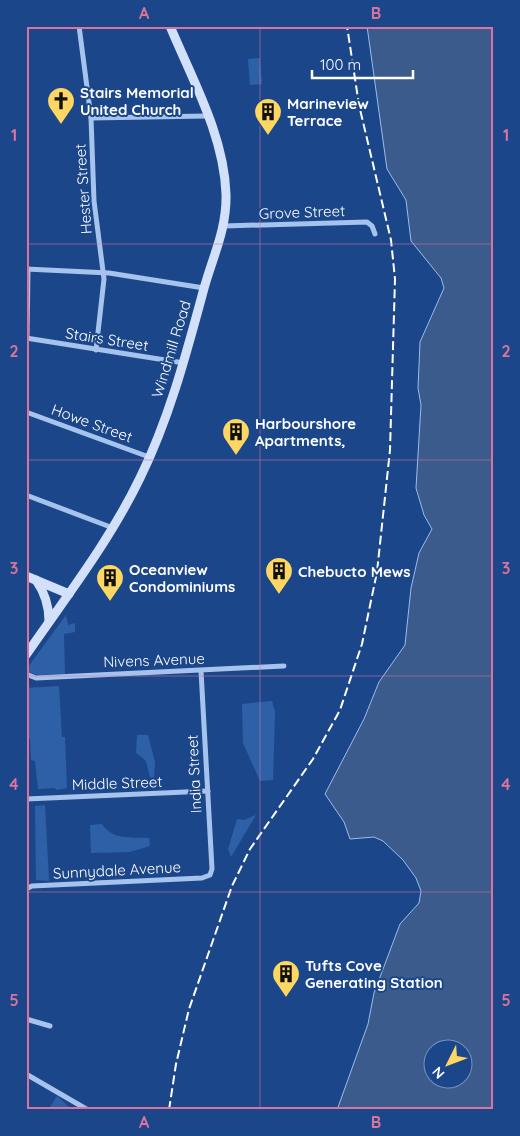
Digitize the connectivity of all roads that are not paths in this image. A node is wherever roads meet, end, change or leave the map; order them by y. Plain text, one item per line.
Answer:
1 (79, 26) edge
2 (170, 26) edge
3 (207, 116) junction
4 (91, 118) junction
5 (224, 226) junction
6 (375, 234) dead end
7 (27, 269) edge
8 (103, 272) junction
9 (204, 288) junction
10 (27, 338) edge
11 (96, 350) junction
12 (184, 363) junction
13 (26, 412) edge
14 (149, 457) junction
15 (26, 495) edge
16 (113, 528) junction
17 (26, 576) edge
18 (36, 579) junction
19 (69, 594) junction
20 (49, 622) junction
21 (26, 656) edge
22 (284, 666) dead end
23 (201, 670) junction
24 (26, 674) edge
25 (208, 791) junction
26 (26, 799) edge
27 (210, 875) joint
28 (26, 889) edge
29 (26, 1019) edge
30 (50, 1026) dead end
31 (26, 1074) edge
32 (81, 1108) edge
33 (88, 1110) edge

1 - 4 street, Hester Street
2 - 3 main road, Windmill Road
3 - 4 street
3 - 5 main road, Windmill Road
4 - 8 street, Hester Street
5 - 6 street, Grove Street
5 - 9 main road, Windmill Road
7 - 8 street
7 - 10 street
8 - 9 street
8 - 11 street, Hester Street
9 - 12 main road, Windmill Road
10 - 11 street, Stairs Street
11 - 12 street, Stairs Street
12 - 14 main road, Windmill Road
13 - 14 street, Howe Street
14 - 16 main road, Windmill Road
15 - 16 street
16 - 19 main road, Windmill Road
17 - 18 main road
18 - 19 main road
18 - 20 main road
19 - 20 main road, Windmill Road
20 - 21 main road, Windmill Road
22 - 23 street, Nivens Avenue
23 - 24 street, Nivens Avenue
23 - 25 street, India Street
25 - 26 street, Middle Street
25 - 27 street, India Street
27 - 28 street, Sunnydale Avenue
29 - 30 street
31 - 32 street
32 - 33 street

